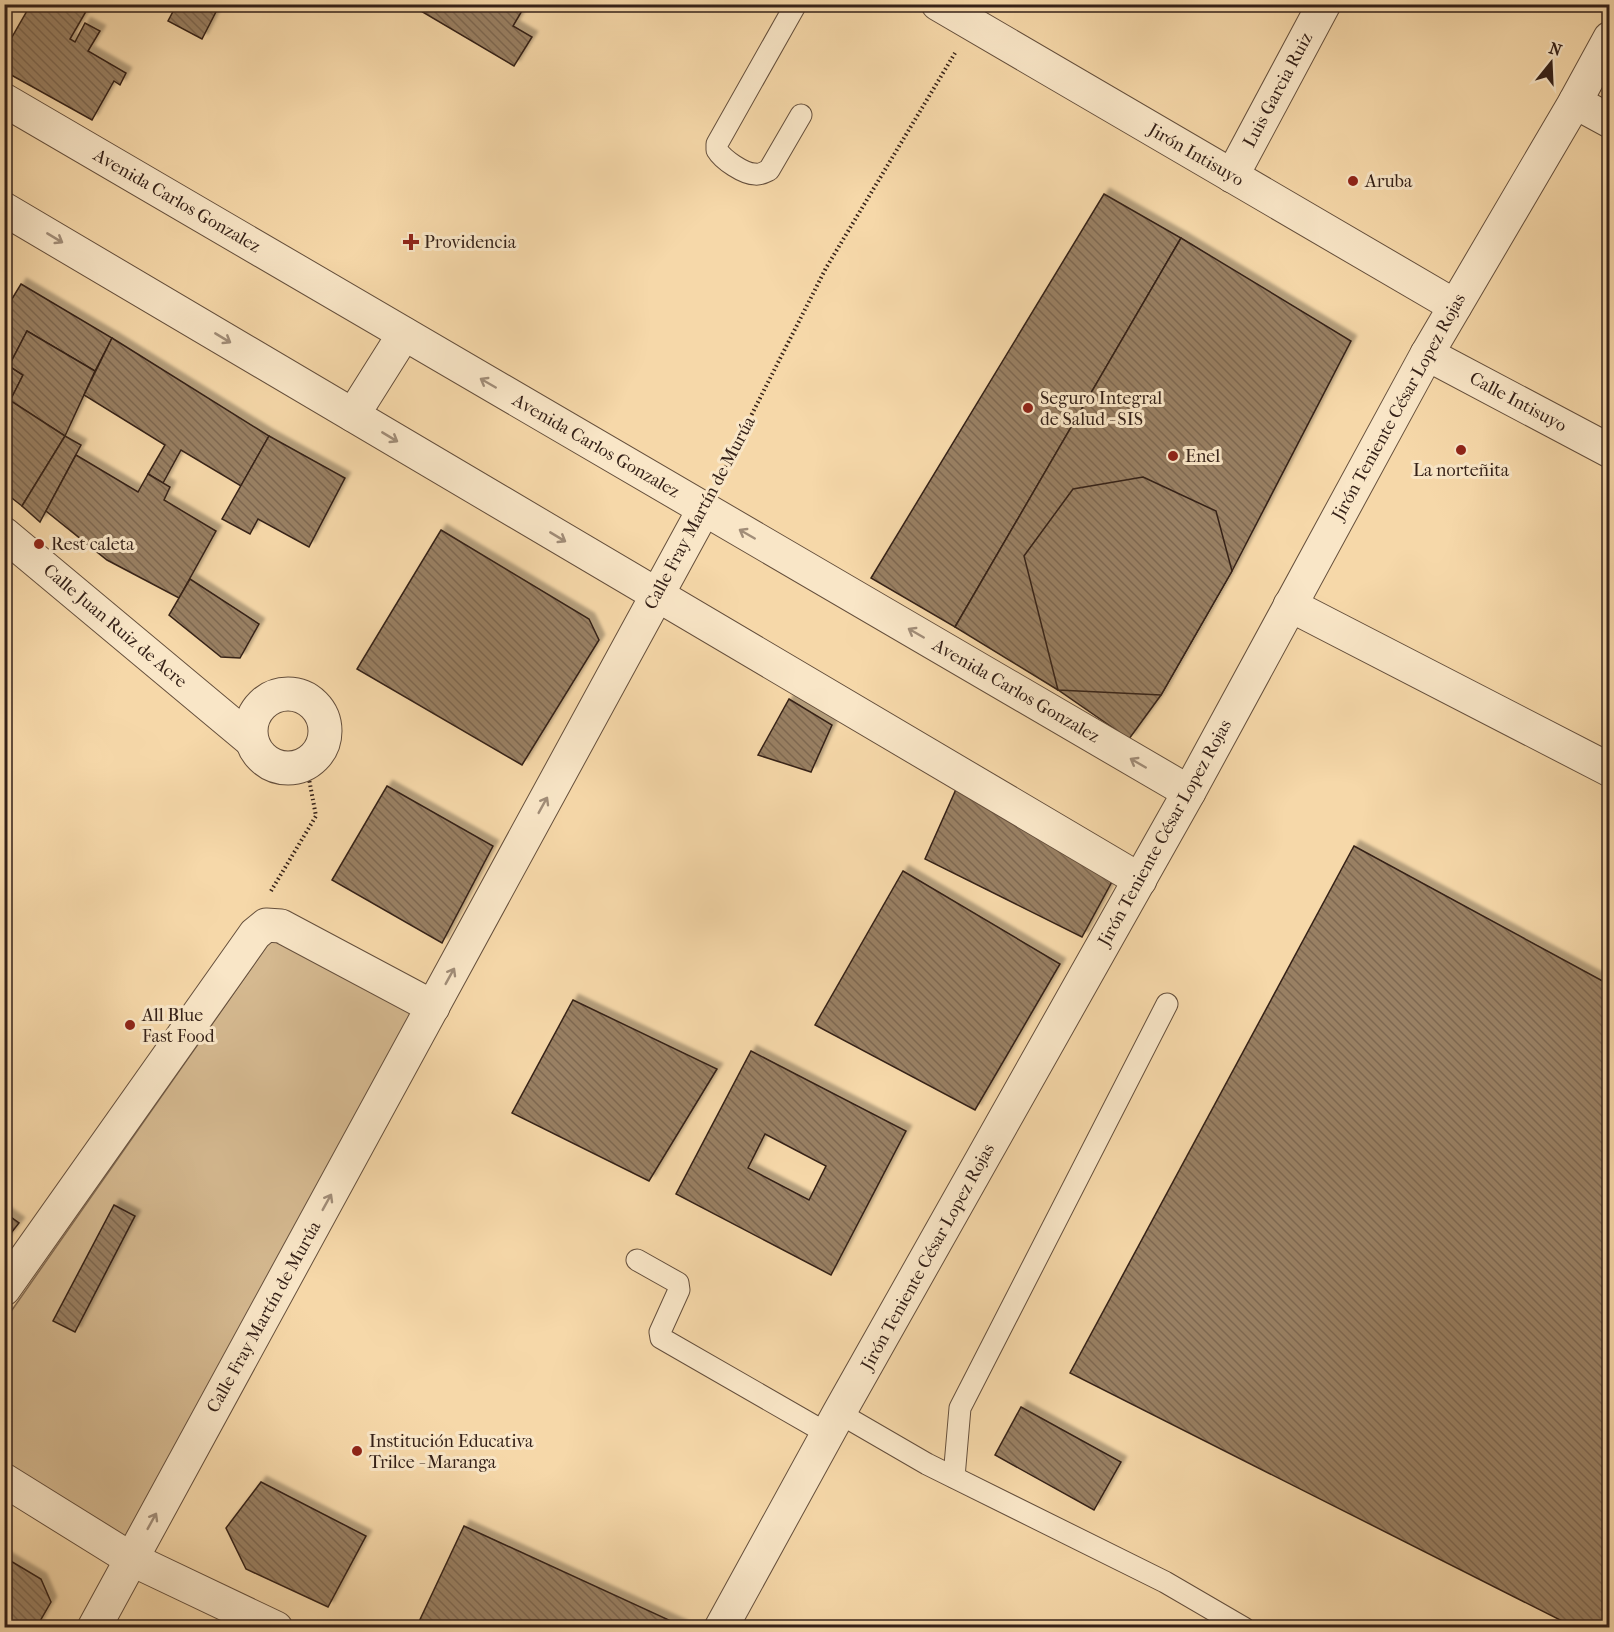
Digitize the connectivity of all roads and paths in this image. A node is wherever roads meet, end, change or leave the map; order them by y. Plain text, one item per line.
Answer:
1 (796, 4) edge
2 (938, 4) edge
3 (1324, 4) edge
4 (972, 23) junction
5 (1610, 38) edge
6 (4, 100) edge
7 (1575, 102) junction
8 (801, 115) dead end
9 (1610, 121) edge
10 (1232, 176) junction
11 (4, 209) edge
12 (1455, 306) junction
13 (404, 334) junction
14 (1426, 354) junction
15 (353, 415) junction
16 (1610, 451) edge
17 (704, 510) junction
18 (4, 534) edge
19 (657, 595) junction
20 (1290, 605) junction
21 (259, 708) junction
22 (226, 719) junction
23 (252, 741) junction
24 (306, 763) junction
25 (1610, 770) edge
26 (1189, 792) junction
27 (1140, 880) junction
28 (266, 925) junction
29 (1167, 1004) dead end
30 (433, 1006) junction
31 (638, 1260) dead end
32 (4, 1289) edge
33 (834, 1424) junction
34 (954, 1477) junction
35 (4, 1480) edge
36 (131, 1559) junction
37 (94, 1628) edge
38 (276, 1628) edge
39 (721, 1628) edge
40 (1244, 1628) edge

1 - 8 lane
2 - 4 street, Jirón Intisuyo
3 - 10 street, Luis Garcia Ruiz
4 - 10 street, Jirón Intisuyo
4 - 17 path, Calle Fray Martín de Murúa
5 - 7 street, Jirón Teniente César Lopez Rojas
6 - 13 street, Avenida Carlos Gonzalez
7 - 9 street
7 - 12 street, Jirón Teniente César Lopez Rojas
10 - 12 street, Jirón Intisuyo
11 -> 15 street
12 - 14 street, Jirón Teniente César Lopez Rojas
13 - 15 street
17 -> 13 street, Avenida Carlos Gonzalez
14 - 16 street, Calle Intisuyo
14 - 20 street, Jirón Teniente César Lopez Rojas
15 -> 19 street
17 - 19 street, Calle Fray Martín de Murúa
26 -> 17 street, Avenida Carlos Gonzalez
18 - 22 street, Calle Juan Ruiz de Acre
19 - 27 street
30 -> 19 street, Calle Fray Martín de Murúa
20 - 25 street
20 - 26 street, Jirón Teniente César Lopez Rojas
21 - 22 street
21 - 23 street
21 - 24 street
22 - 23 street, Calle Juan Ruiz de Acre
23 - 24 street
24 - 28 path
26 - 27 street, Jirón Teniente César Lopez Rojas
27 - 33 street, Jirón Teniente César Lopez Rojas
28 - 30 street
28 - 32 street
29 - 34 lane
36 -> 30 street, Calle Fray Martín de Murúa
31 - 33 lane
33 - 34 lane
33 - 39 street, Jirón Teniente César Lopez Rojas
34 - 40 lane
35 - 36 street
36 - 37 street, Calle Fray Martín de Murúa
36 - 38 street

